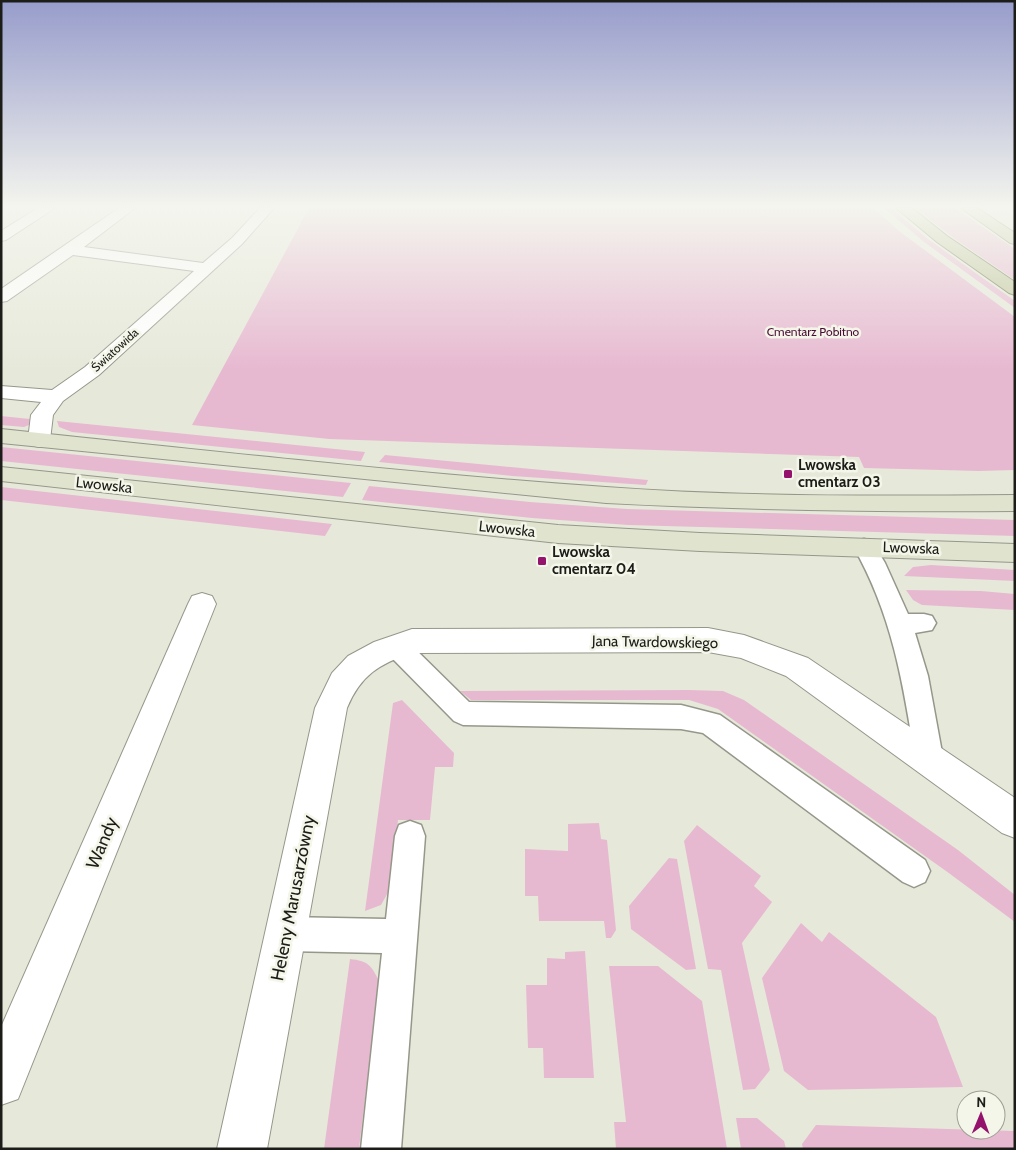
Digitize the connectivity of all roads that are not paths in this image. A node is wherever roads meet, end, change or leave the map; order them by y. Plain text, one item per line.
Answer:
1 (54, 262) edge
2 (159, 262) edge
3 (214, 262) edge
4 (974, 262) edge
5 (207, 268) junction
6 (1015, 290) edge
7 (1, 297) edge
8 (1, 392) edge
9 (56, 397) junction
10 (1, 436) edge
11 (39, 440) junction
12 (1, 474) edge
13 (1015, 503) edge
14 (864, 546) junction
15 (1015, 553) edge
16 (202, 604) dead end
17 (381, 652) junction
18 (929, 758) junction
19 (1015, 820) edge
20 (410, 836) dead end
21 (914, 871) dead end
22 (286, 934) junction
23 (400, 936) junction
24 (1, 1082) edge
25 (242, 1149) edge
26 (381, 1149) edge

1 - 7 street
2 - 5 street
3 - 5 street, Światowida
4 - 6 main road
5 - 9 street, Światowida
8 - 9 street
9 - 11 street, Światowida
10 - 11 main road
11 - 13 main road
12 - 14 main road, Lwowska
14 - 15 main road, Lwowska
14 - 18 lane
16 - 24 street, Wandy
17 - 18 street, Jana Twardowskiego
17 - 21 lane
17 - 22 street, Heleny Marusarzówny
18 - 19 street, Jana Twardowskiego
20 - 23 lane
22 - 23 lane
22 - 25 street, Heleny Marusarzówny
23 - 26 lane

